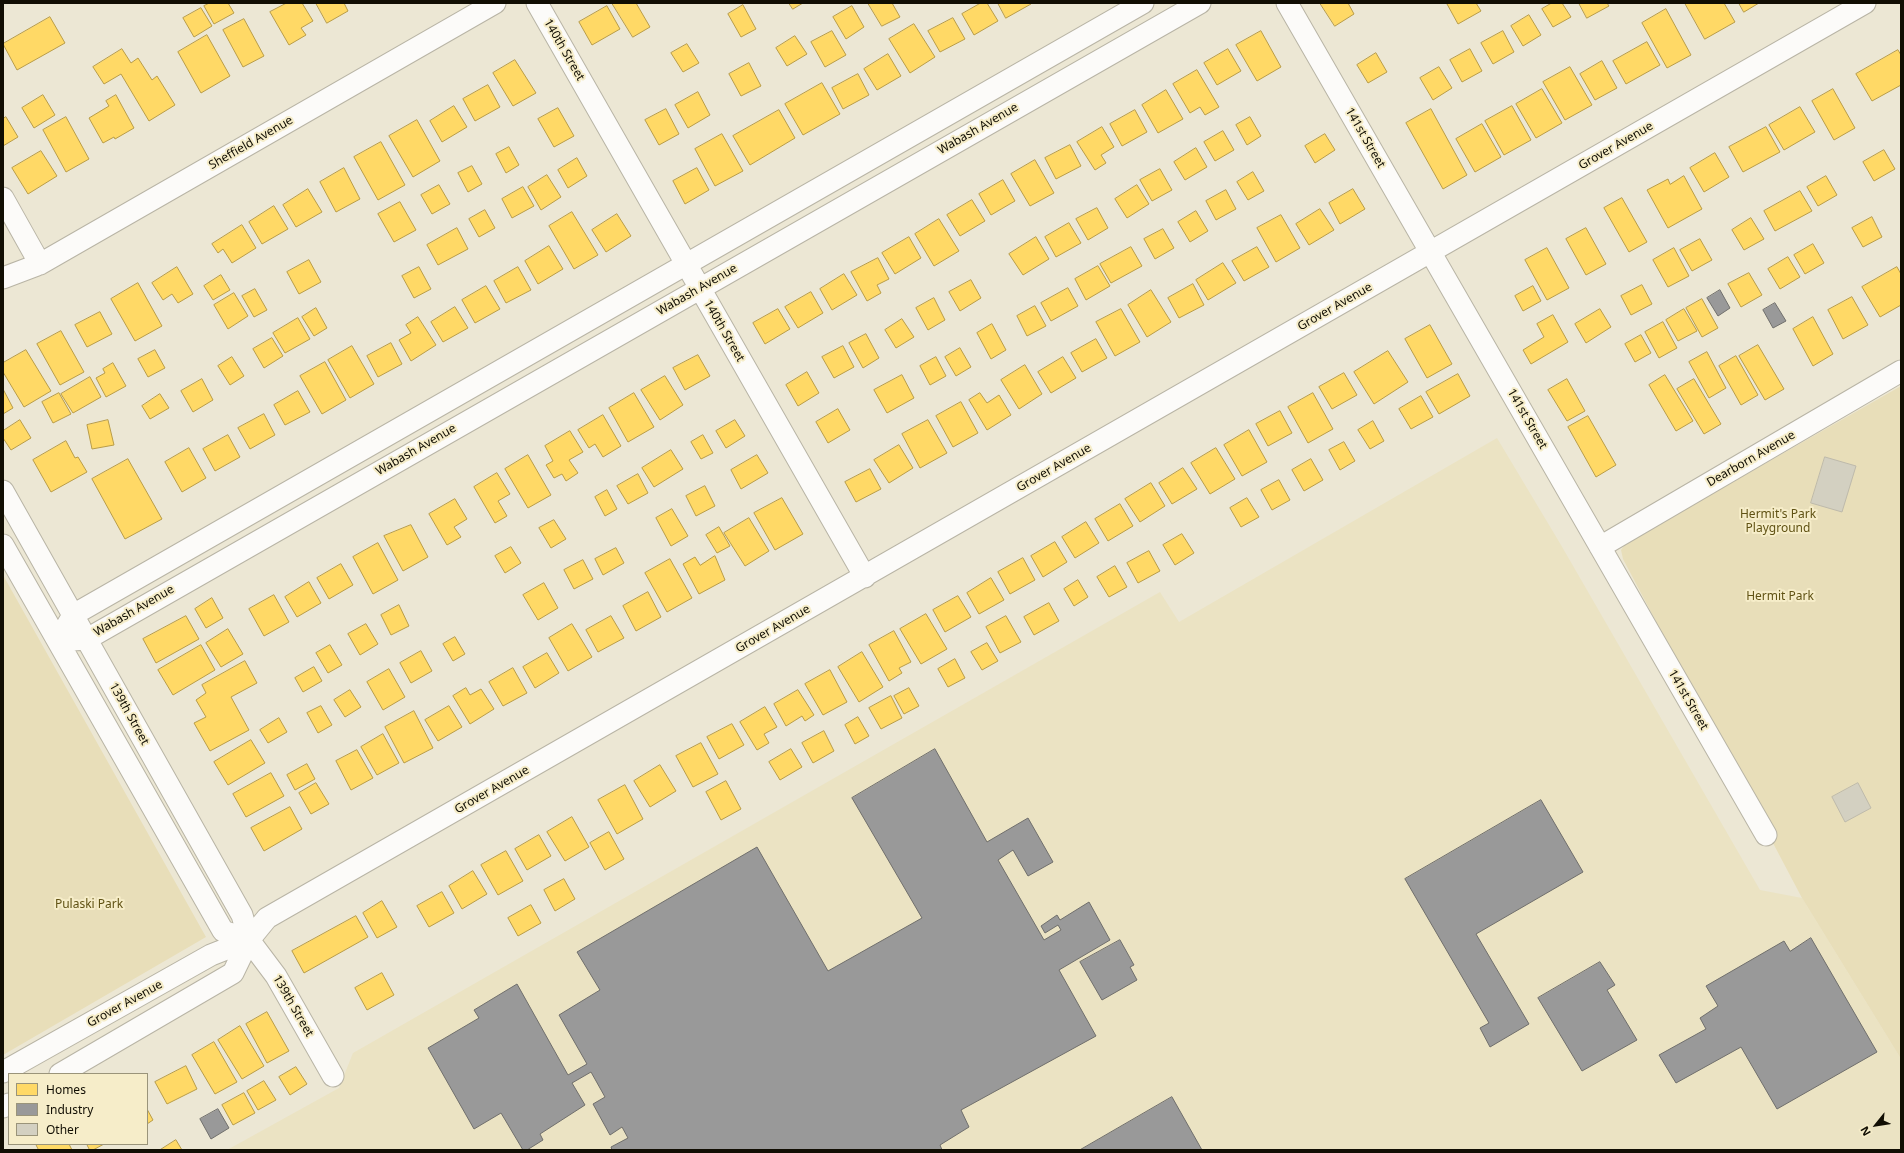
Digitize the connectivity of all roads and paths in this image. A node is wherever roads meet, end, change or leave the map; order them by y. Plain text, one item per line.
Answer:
1 (495, 3) edge
2 (536, 3) edge
3 (1144, 3) edge
4 (1200, 3) edge
5 (1287, 3) edge
6 (1865, 3) edge
7 (3, 198) edge
8 (1430, 252) junction
9 (40, 264) junction
10 (686, 265) junction
11 (5, 273) edge
12 (700, 289) junction
13 (1901, 371) edge
14 (3, 491) edge
15 (3, 545) edge
16 (1600, 547) junction
17 (865, 576) junction
18 (73, 615) junction
19 (87, 639) junction
20 (58, 641) junction
21 (1766, 835) dead end
22 (249, 940) junction
23 (3, 1072) edge
24 (62, 1073) edge
25 (333, 1076) dead end

1 - 9 street, Sheffield Avenue
2 - 10 street, 140th Street
3 - 10 street
4 - 12 street, Wabash Avenue
5 - 8 street, 141st Street
6 - 8 street, Grover Avenue
7 - 9 street
8 - 16 street, 141st Street
8 - 17 street, Grover Avenue
9 - 11 street, Sheffield Avenue
10 - 12 street, 140th Street
10 - 18 street
12 - 17 street, 140th Street
12 - 19 street, Wabash Avenue
13 - 16 street, Dearborn Avenue
14 - 18 street, 139th Street
15 - 20 street, 139th Street
16 - 21 street, 141st Street
17 - 22 street, Grover Avenue
18 - 19 street, 139th Street
18 - 20 street
19 - 20 street, Wabash Avenue
19 - 22 street, 139th Street
20 - 22 street, 139th Street
22 - 23 street, Grover Avenue
22 - 24 street, Grover Avenue
22 - 25 street, 139th Street

